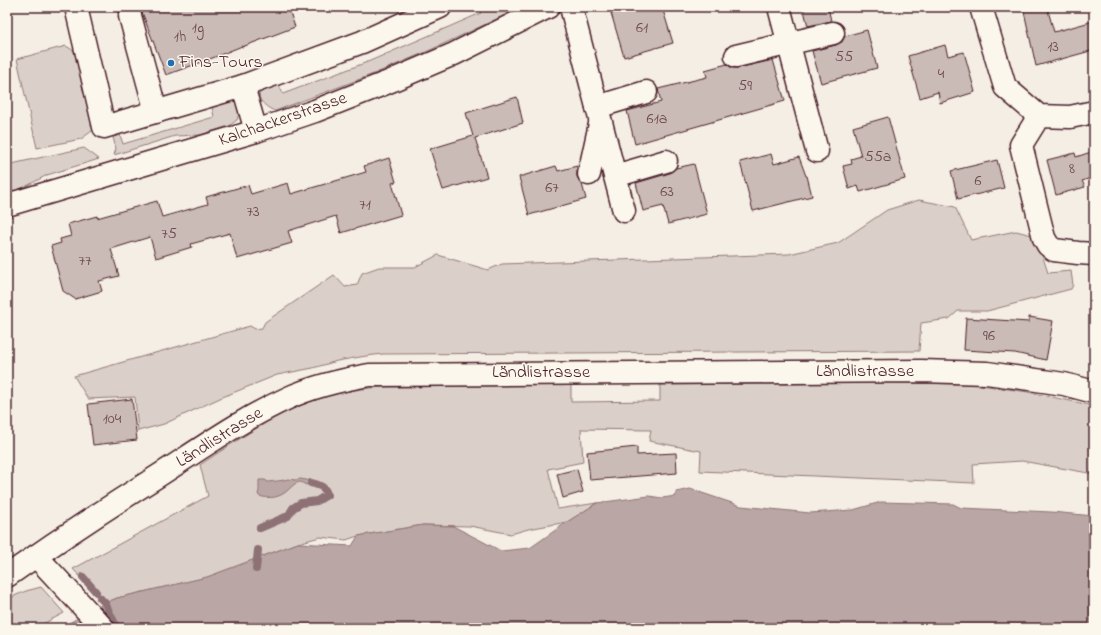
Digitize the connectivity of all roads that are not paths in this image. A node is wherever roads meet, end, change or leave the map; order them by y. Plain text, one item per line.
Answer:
1 (76, 7) edge
2 (440, 7) edge
3 (571, 7) edge
4 (779, 7) edge
5 (981, 7) edge
6 (545, 8) edge
7 (130, 16) dead end
8 (833, 33) dead end
9 (789, 43) junction
10 (736, 56) dead end
11 (243, 86) junction
12 (646, 92) dead end
13 (156, 112) junction
14 (1094, 112) edge
15 (599, 114) junction
16 (1039, 116) junction
17 (256, 131) junction
18 (817, 151) dead end
19 (666, 162) dead end
20 (589, 174) dead end
21 (615, 176) junction
22 (7, 205) edge
23 (624, 211) dead end
24 (1094, 254) edge
25 (1094, 392) edge
26 (36, 556) junction
27 (7, 576) edge
28 (103, 628) edge

1 - 13 street
2 - 11 street
3 - 15 street
4 - 9 street
5 - 16 street
6 - 17 street, Kalchackerstrasse
7 - 13 street
8 - 9 street
9 - 10 street
9 - 18 street
11 - 13 street
11 - 17 street
12 - 15 street
14 - 16 street
15 - 20 street
15 - 21 street
16 - 24 street
17 - 22 street, Kalchackerstrasse
19 - 21 street
21 - 23 street
25 - 26 street, Ländlistrasse
26 - 27 street, Ländlistrasse
26 - 28 street

